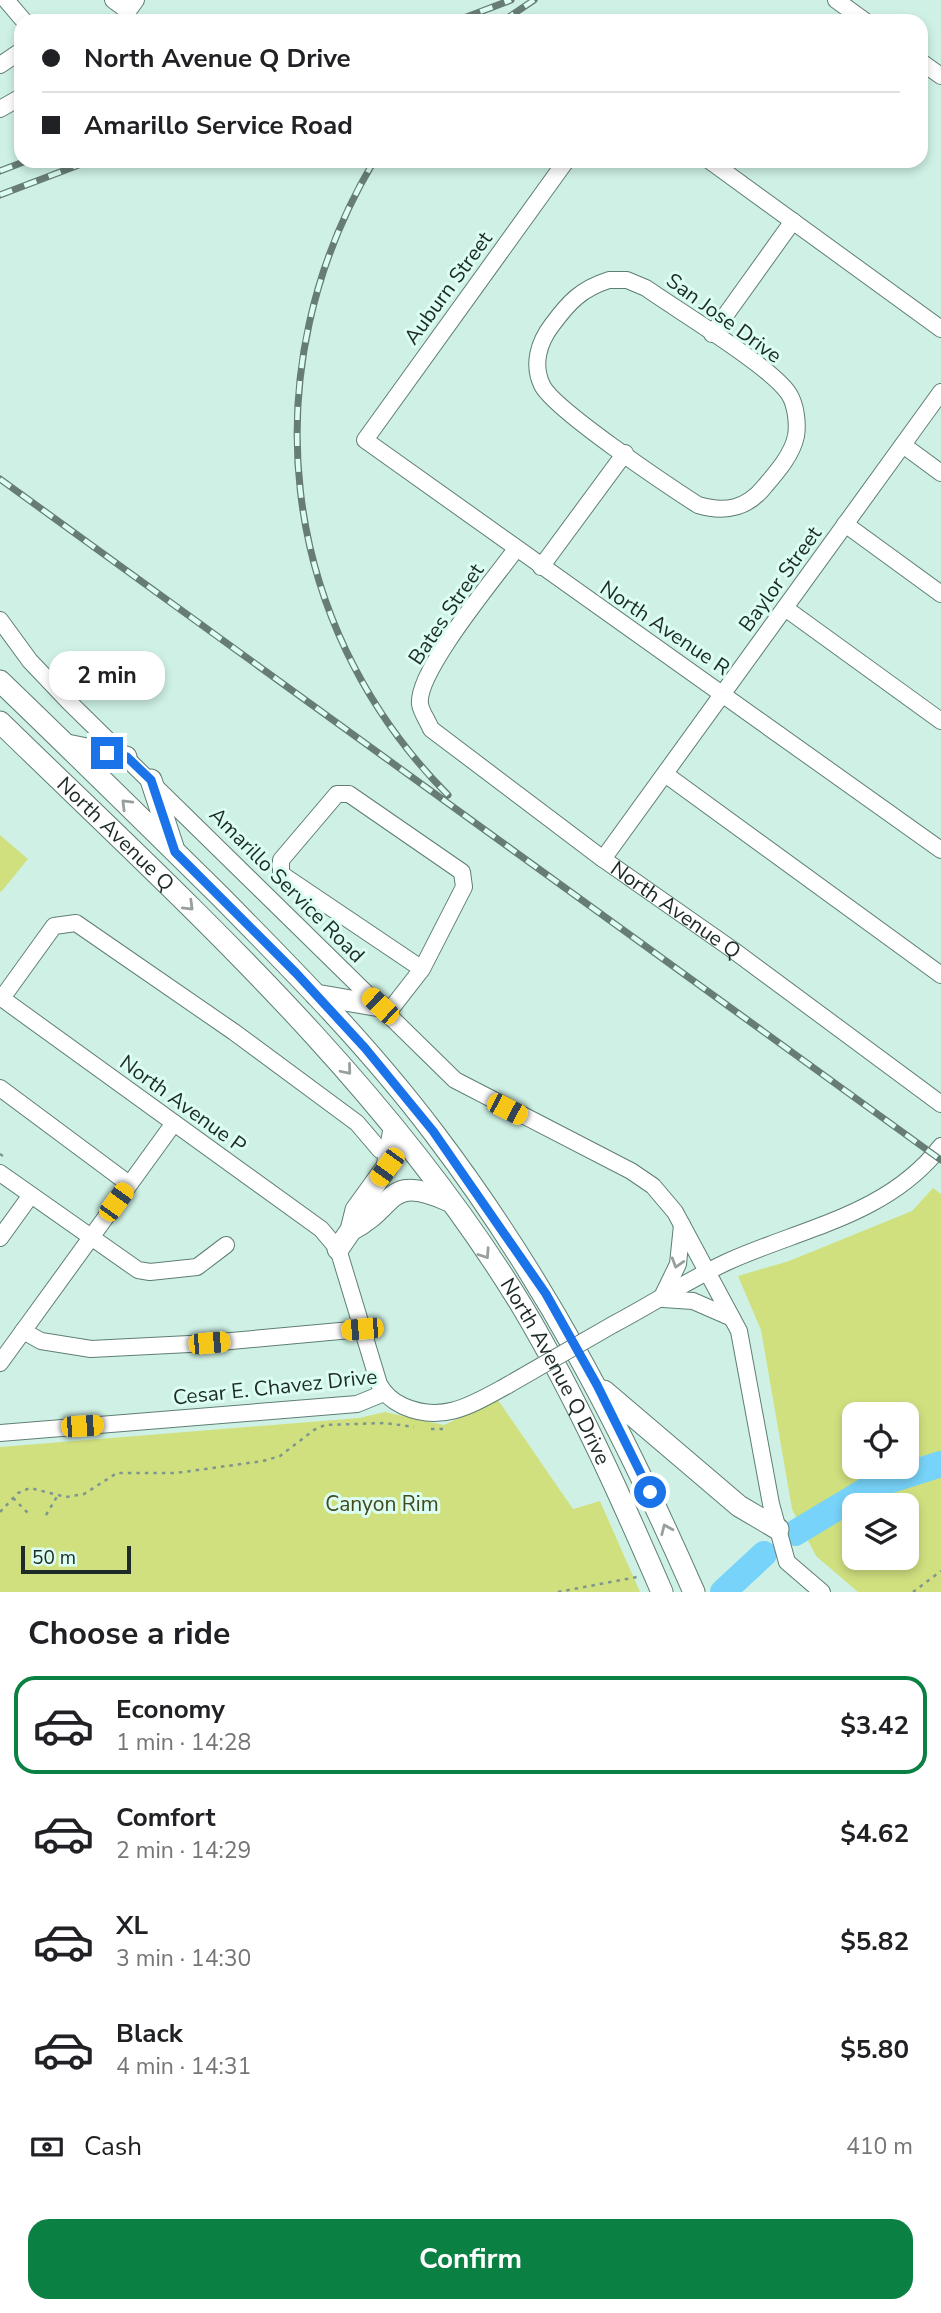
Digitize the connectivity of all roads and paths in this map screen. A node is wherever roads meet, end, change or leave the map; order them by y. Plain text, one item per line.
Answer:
1 (6, 0) edge
2 (113, 0) edge
3 (836, 0) edge
4 (132, 6) edge
5 (18, 14) edge
6 (855, 14) edge
7 (561, 168) edge
8 (720, 168) edge
9 (793, 221) junction
10 (941, 329) edge
11 (712, 334) junction
12 (941, 392) edge
13 (365, 440) joint
14 (903, 445) junction
15 (625, 453) junction
16 (941, 473) edge
17 (845, 524) junction
18 (516, 549) junction
19 (541, 567) junction
20 (941, 594) edge
21 (785, 608) junction
22 (0, 621) edge
23 (0, 681) edge
24 (724, 693) junction
25 (420, 707) joint
26 (941, 721) edge
27 (0, 722) edge
28 (67, 745) junction
29 (127, 757) junction
30 (665, 774) junction
31 (151, 780) junction
32 (941, 850) edge
33 (175, 852) junction
34 (603, 859) junction
35 (422, 969) junction
36 (941, 975) edge
37 (316, 995) junction
38 (1, 998) edge
39 (383, 1010) junction
40 (0, 1088) edge
41 (941, 1104) edge
42 (174, 1123) junction
43 (394, 1129) junction
44 (941, 1146) edge
45 (380, 1150) dead end
46 (0, 1154) edge
47 (5, 1167) edge
48 (129, 1184) junction
49 (31, 1195) junction
50 (448, 1201) junction
51 (497, 1220) joint
52 (682, 1224) junction
53 (351, 1230) junction
54 (0, 1238) edge
55 (90, 1238) junction
56 (226, 1245) dead end
57 (338, 1249) junction
58 (709, 1272) junction
59 (660, 1299) junction
60 (732, 1318) junction
61 (362, 1329) junction
62 (23, 1331) junction
63 (0, 1363) edge
64 (384, 1394) junction
65 (616, 1410) junction
66 (419, 1428) dead end
67 (449, 1428) dead end
68 (429, 1429) dead end
69 (0, 1433) edge
70 (58, 1495) junction
71 (13, 1497) junction
72 (0, 1512) edge
73 (46, 1515) dead end
74 (31, 1516) dead end
75 (778, 1529) junction
76 (941, 1571) edge
77 (658, 1583) edge
78 (558, 1592) edge
79 (694, 1592) edge
80 (822, 1592) edge
81 (913, 1592) edge

1 - 5 street
2 - 4 street
3 - 6 street
7 - 13 street, Auburn Street
8 - 9 street
9 - 10 street
9 - 11 street
11 - 15 street, San Jose Drive
11 - 15 street, San Jose Drive
12 - 14 street, Baylor Street
13 - 18 street, North Avenue R
14 - 16 street
14 - 17 street, Baylor Street
15 - 19 street
17 - 20 street
17 - 21 street, Baylor Street
18 - 19 street, North Avenue R
18 - 25 street, Bates Street
19 - 24 street, North Avenue R
21 - 24 street, Baylor Street
21 - 26 street
22 - 29 street, Amarillo Service Road
23 - 28 main road, North Avenue Q
24 - 30 street, Baylor Street
24 - 32 street, North Avenue R
25 - 34 street, North Avenue Q
27 -> 43 main road, North Avenue Q
28 - 29 main road
33 -> 28 main road, North Avenue Q
29 - 31 street, Amarillo Service Road
30 - 34 street, Baylor Street
30 - 36 street
31 - 33 main road
31 - 39 street, Amarillo Service Road
33 - 37 main road, North Avenue Q
34 - 41 street, North Avenue Q
35 - 35 street
35 - 39 street
37 - 39 main road
37 - 51 main road, North Avenue Q
38 - 42 street, North Avenue P
38 - 45 street
39 - 52 street, Amarillo Service Road
40 - 48 street
42 - 48 street
42 - 57 street, North Avenue P
43 - 50 main road, North Avenue Q
43 - 53 main road
44 - 58 street, Cesar E. Chavez Drive
46 - 47 path
47 - 49 street
48 - 55 street
49 - 54 street
49 - 55 street
50 - 53 main road
50 -> 77 main road, North Avenue Q Drive
51 - 65 main road, North Avenue Q Drive
52 - 58 street, Amarillo Service Road
52 -> 59 street
53 - 57 main road
55 - 56 street
55 - 62 street
57 - 61 street
58 - 59 street, Cesar E. Chavez Drive
58 - 60 street, Amarillo Service Road
59 - 60 street
59 - 64 street, Cesar E. Chavez Drive, bridge
60 - 75 street, Amarillo Service Road
61 - 62 street
61 - 64 street
62 - 63 street
64 - 69 street, Cesar E. Chavez Drive
65 - 75 main road
79 -> 65 main road, North Avenue Q Drive
66 - 70 path
67 - 68 path
70 - 71 path
70 - 73 path
71 - 72 path
71 - 74 path
75 - 80 street
76 - 81 path
77 - 78 path

